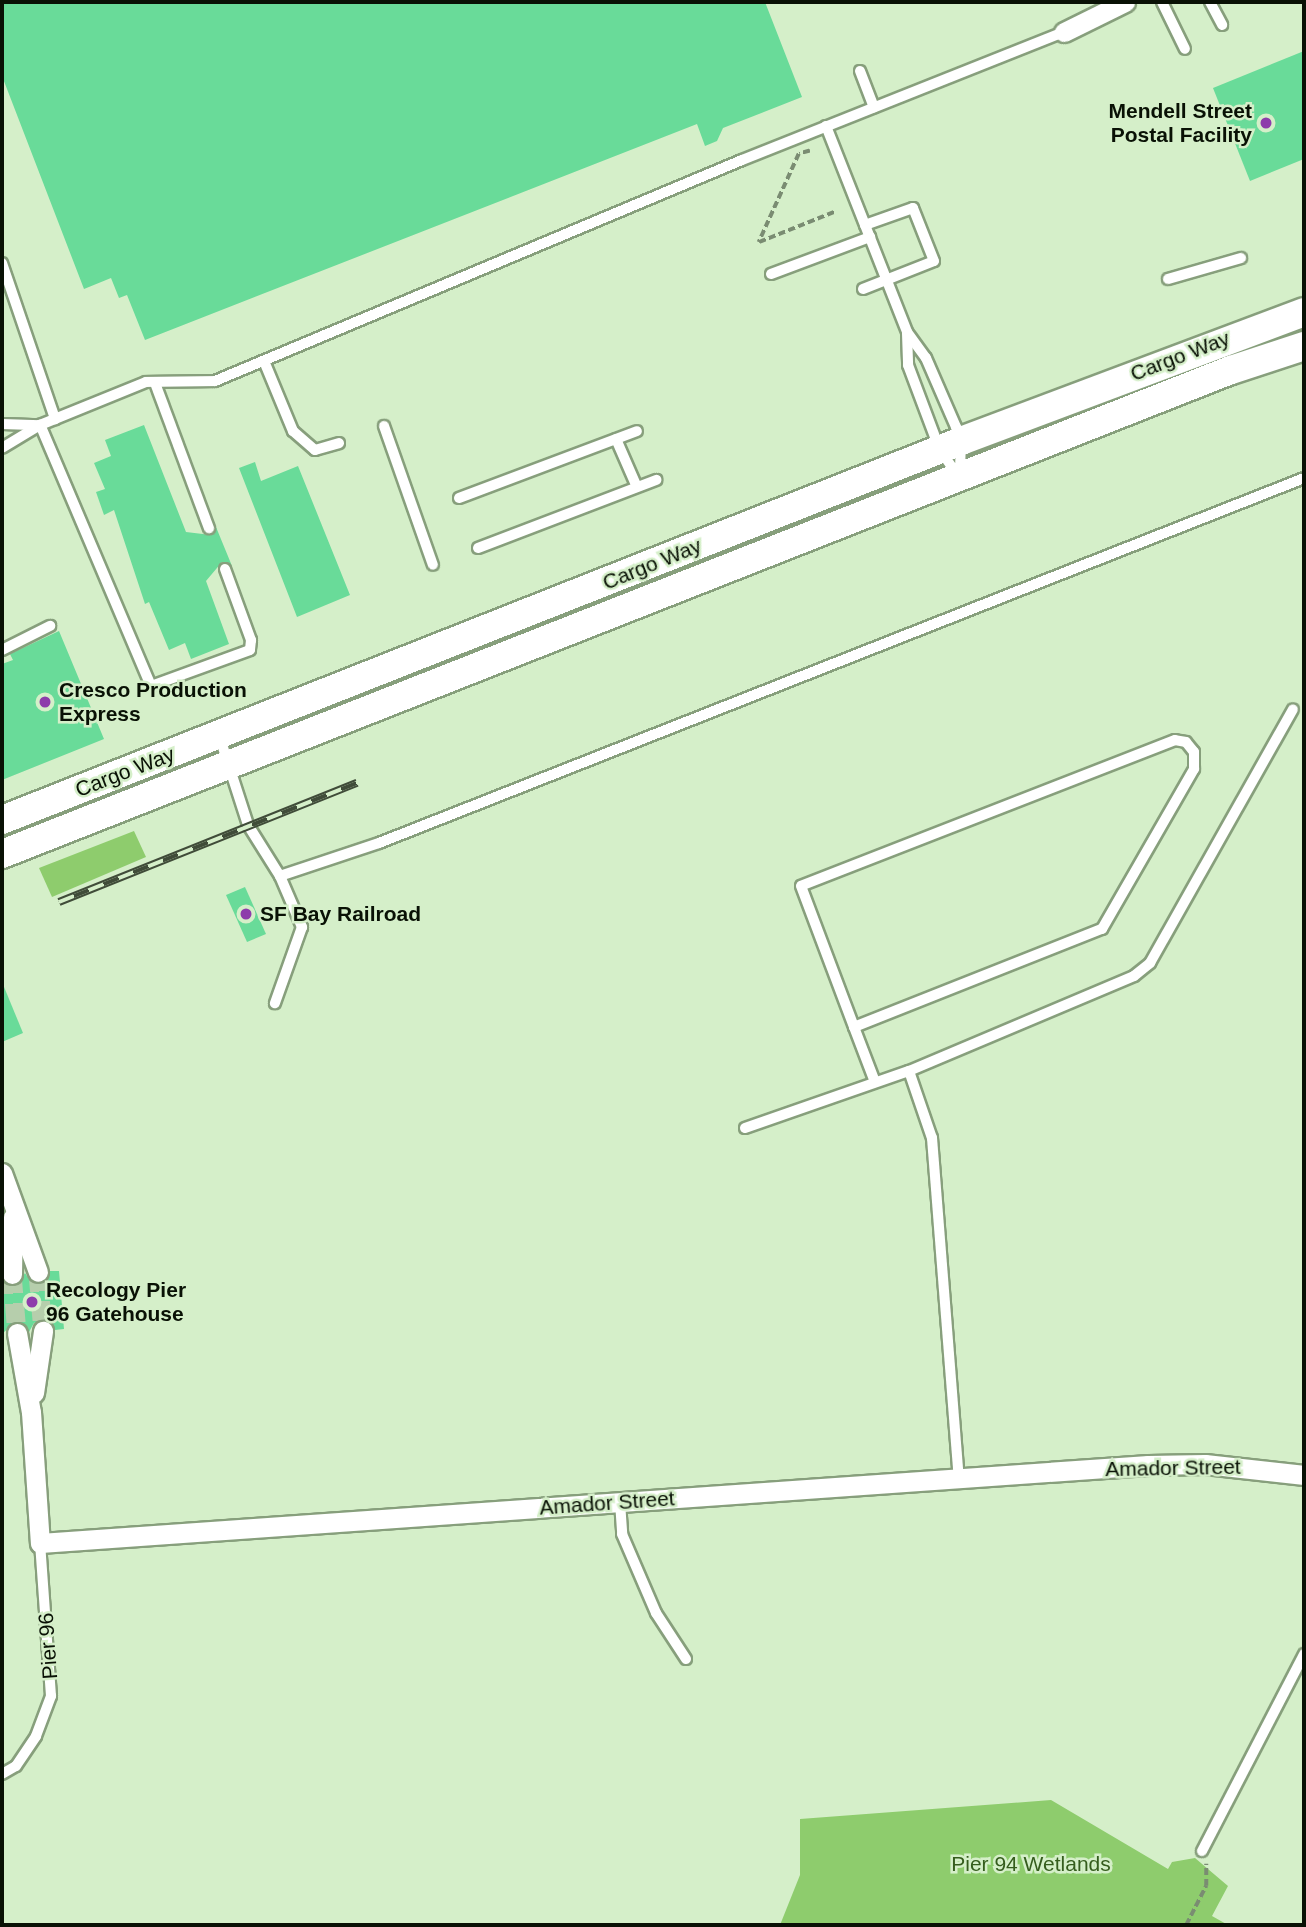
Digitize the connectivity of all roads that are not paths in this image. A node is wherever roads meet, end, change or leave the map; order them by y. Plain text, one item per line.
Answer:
1 (1125, 2) edge
2 (1162, 2) edge
3 (1210, 2) edge
4 (1098, 7) edge
5 (1222, 25) dead end
6 (1064, 32) joint
7 (1185, 49) dead end
8 (860, 71) dead end
9 (874, 107) junction
10 (826, 126) junction
11 (865, 225) junction
12 (870, 237) junction
13 (1241, 258) dead end
14 (2, 263) edge
15 (771, 274) dead end
16 (887, 279) junction
17 (1167, 279) dead end
18 (863, 289) dead end
19 (1304, 312) edge
20 (907, 332) junction
21 (1304, 346) edge
22 (264, 360) junction
23 (155, 383) junction
24 (55, 419) junction
25 (2, 424) edge
26 (40, 425) junction
27 (384, 426) dead end
28 (636, 431) dead end
29 (617, 439) junction
30 (339, 443) dead end
31 (950, 446) junction
32 (2, 448) edge
33 (960, 477) junction
34 (1304, 478) edge
35 (656, 480) dead end
36 (637, 487) junction
37 (459, 498) dead end
38 (209, 528) dead end
39 (478, 548) dead end
40 (433, 565) dead end
41 (225, 569) dead end
42 (50, 625) dead end
43 (2, 650) edge
44 (1293, 709) dead end
45 (219, 735) junction
46 (229, 763) junction
47 (2, 820) edge
48 (2, 854) edge
49 (280, 876) junction
50 (275, 1003) dead end
51 (854, 1027) junction
52 (909, 1071) junction
53 (875, 1082) junction
54 (745, 1128) dead end
55 (2, 1173) edge
56 (13, 1205) junction
57 (7, 1239) edge
58 (38, 1272) tunnel mouth
59 (12, 1274) tunnel mouth
60 (43, 1331) tunnel mouth
61 (17, 1333) tunnel mouth
62 (31, 1412) junction
63 (1304, 1475) edge
64 (959, 1478) junction
65 (620, 1502) junction
66 (40, 1543) junction
67 (1304, 1654) edge
68 (686, 1659) dead end
69 (2, 1774) edge
70 (1202, 1852) road end

1 - 4 street
2 - 7 lane
3 - 5 lane
4 - 6 street
6 - 9 lane
8 - 9 lane
9 - 10 lane
10 - 11 lane
10 - 22 lane
11 - 12 lane
11 - 16 lane
12 - 15 lane
12 - 16 lane
13 - 17 lane
14 - 24 lane
16 - 18 lane
16 - 20 lane
19 - 31 main road, Cargo Way
20 - 31 lane
20 - 31 lane
21 - 33 main road, Cargo Way
22 - 23 lane
22 - 30 lane
23 - 24 lane
23 - 38 lane
24 - 26 lane
25 - 26 lane
26 - 32 lane
26 - 41 lane
27 - 40 lane
28 - 29 lane
29 - 36 lane
29 - 37 lane
31 - 33 lane
31 - 33 lane
31 - 45 main road, Cargo Way
33 - 46 main road, Cargo Way
34 - 49 lane
35 - 36 lane
36 - 39 lane
42 - 43 lane
44 - 52 lane
45 - 46 lane
45 - 47 main road, Cargo Way
46 - 48 main road, Cargo Way
46 - 49 lane
49 - 50 lane
51 - 51 lane
51 - 53 lane
52 - 53 lane
52 - 64 lane
53 - 54 lane
55 - 56 street
56 - 57 street
56 - 58 street
57 - 59 street
60 - 62 street
61 - 62 street
62 - 66 street
63 - 64 street, Amador Street
64 - 65 street, Amador Street
65 - 66 street, Amador Street
65 - 68 lane
66 - 69 lane, Pier 96
67 - 70 lane

